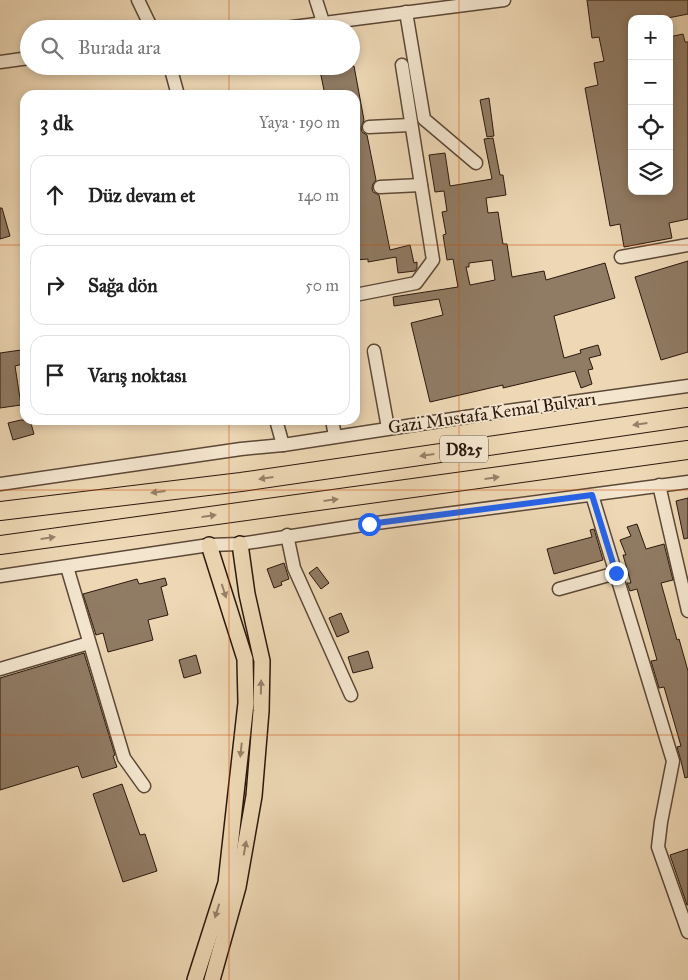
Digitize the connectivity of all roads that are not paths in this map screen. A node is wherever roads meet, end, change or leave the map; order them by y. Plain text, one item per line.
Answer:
1 (138, 0) edge
2 (316, 0) edge
3 (504, 0) edge
4 (478, 2) edge
5 (440, 4) edge
6 (406, 12) junction
7 (148, 20) edge
8 (322, 20) edge
9 (340, 20) edge
10 (20, 59) edge
11 (0, 62) edge
12 (402, 65) dead end
13 (172, 75) edge
14 (177, 90) edge
15 (410, 125) junction
16 (368, 127) dead end
17 (476, 163) dead end
18 (421, 185) junction
19 (380, 186) dead end
20 (688, 245) edge
21 (621, 257) dead end
22 (360, 294) edge
23 (374, 351) dead end
24 (688, 386) edge
25 (688, 416) edge
26 (277, 425) edge
27 (333, 425) edge
28 (388, 428) junction
29 (336, 436) junction
30 (283, 445) junction
31 (688, 450) edge
32 (688, 482) edge
33 (0, 484) edge
34 (659, 485) junction
35 (592, 495) junction
36 (0, 511) edge
37 (287, 535) junction
38 (240, 544) junction
39 (0, 545) edge
40 (209, 545) junction
41 (66, 567) junction
42 (616, 573) junction
43 (0, 576) edge
44 (559, 589) dead end
45 (688, 611) edge
46 (89, 642) junction
47 (0, 669) edge
48 (351, 695) dead end
49 (144, 786) dead end
50 (688, 932) edge
51 (195, 980) edge
52 (212, 980) edge

1 - 7 street
2 - 8 street
3 - 4 street
4 - 5 street
5 - 6 street
6 - 9 street
6 - 17 street
10 - 11 street
12 - 15 street
13 - 14 street
15 - 16 street
15 - 18 street
18 - 19 street
18 - 22 street
20 - 21 street
23 - 28 street
24 - 28 street, Gazi Mustafa Kemal Bulvarı
25 -> 36 highway, Gazi Mustafa Kemal Bulvarı / D825
26 - 30 street
27 - 29 street
28 - 29 street, Gazi Mustafa Kemal Bulvarı
29 - 30 street, Gazi Mustafa Kemal Bulvarı
30 - 33 street, Gazi Mustafa Kemal Bulvarı
39 -> 31 highway, D825
32 - 34 street
34 - 35 street
34 - 45 street
35 - 37 street
35 - 42 street
37 - 38 street
37 - 48 street
38 - 40 street
52 -> 38 main road
40 - 41 street
40 -> 51 main road
41 - 43 street
41 - 46 street
42 - 44 street
42 - 50 street
46 - 47 street
46 - 49 street

